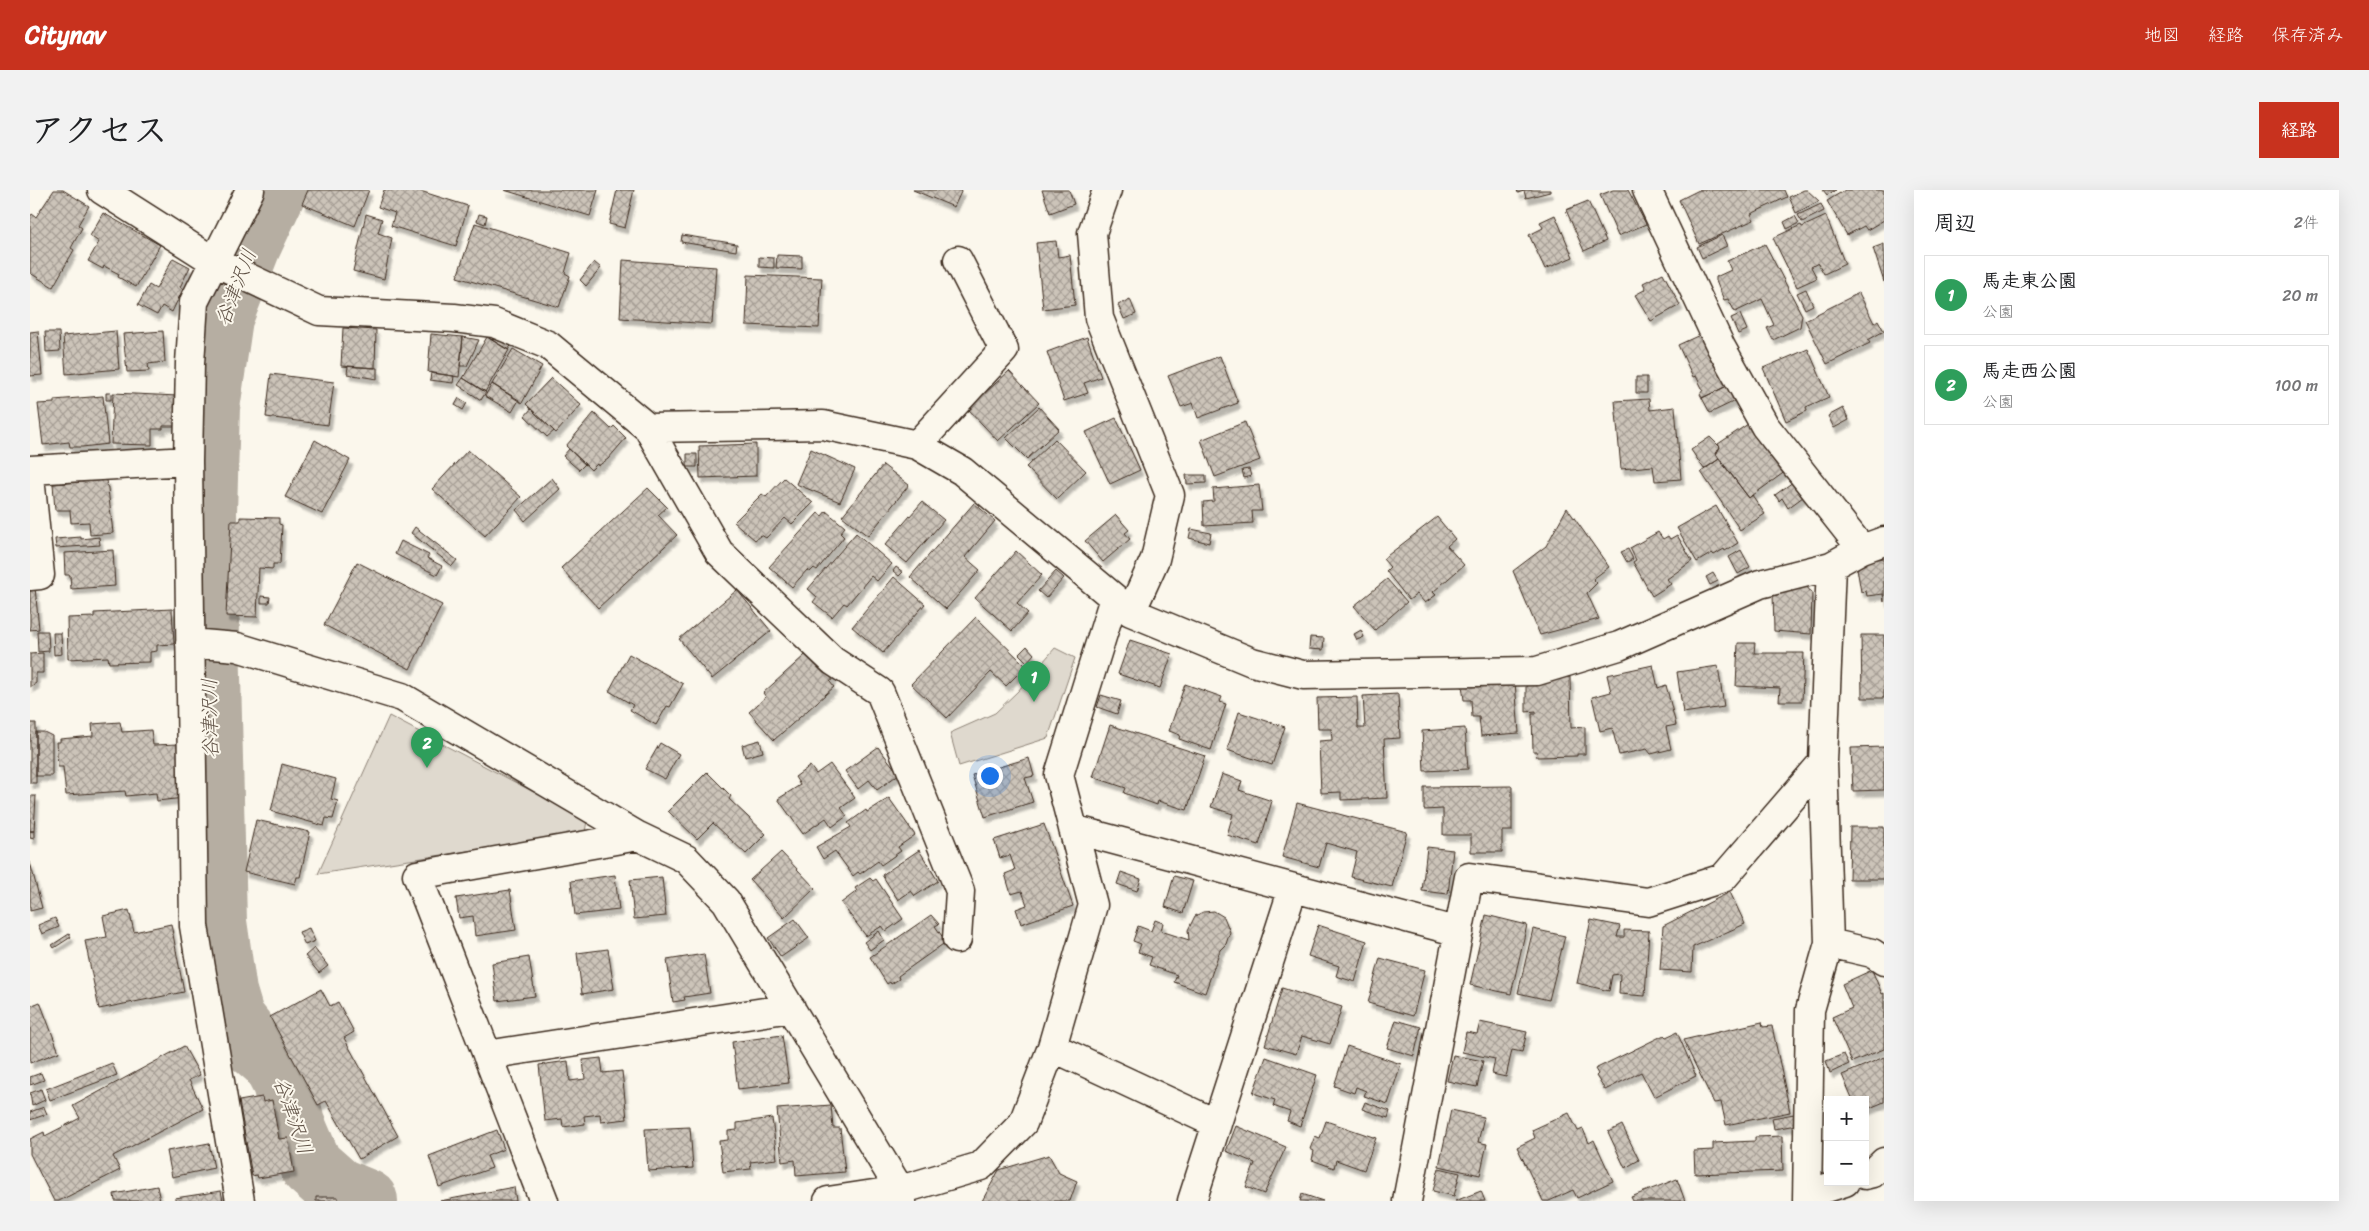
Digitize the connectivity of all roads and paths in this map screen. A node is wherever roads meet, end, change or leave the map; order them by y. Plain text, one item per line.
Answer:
1 (102, 190) edge
2 (250, 190) edge
3 (1107, 190) edge
4 (1647, 190) edge
5 (958, 260) dead end
6 (214, 262) junction
7 (648, 428) junction
8 (917, 445) junction
9 (188, 462) junction
10 (30, 470) edge
11 (30, 477) edge
12 (1873, 545) edge
13 (1831, 566) junction
14 (30, 576) edge
15 (1123, 605) junction
16 (190, 643) junction
17 (1823, 762) junction
18 (1073, 829) junction
19 (638, 836) junction
20 (1293, 888) junction
21 (1459, 932) junction
22 (957, 939) dead end
23 (1829, 943) junction
24 (1884, 961) edge
25 (791, 1008) junction
26 (1052, 1047) junction
27 (487, 1055) junction
28 (1217, 1124) junction
29 (1884, 1162) edge
30 (1869, 1174) edge
31 (1836, 1186) edge
32 (901, 1196) edge
33 (1807, 1198) edge
34 (240, 1201) edge
35 (544, 1201) edge
36 (828, 1201) edge
37 (1192, 1201) edge
38 (1407, 1201) edge

1 - 6 street
2 - 6 street
3 - 15 street
4 - 12 street
5 - 8 street
6 - 7 street
6 - 9 street
7 - 8 street
7 - 22 street
8 - 15 street
9 - 10 street
9 - 16 street
11 - 14 street
12 - 13 street
13 - 15 street
13 - 17 street
15 - 18 street
16 - 19 street
16 - 34 street
17 - 21 street
17 - 23 street
18 - 20 street
18 - 26 street
19 - 25 street
19 - 27 street
20 - 21 street
20 - 28 street
21 - 38 street
23 - 24 street
23 - 33 street
25 - 27 street
25 - 32 street
26 - 28 street
26 - 32 street
27 - 35 street
28 - 37 street
29 - 30 street
31 - 33 street
32 - 36 street

